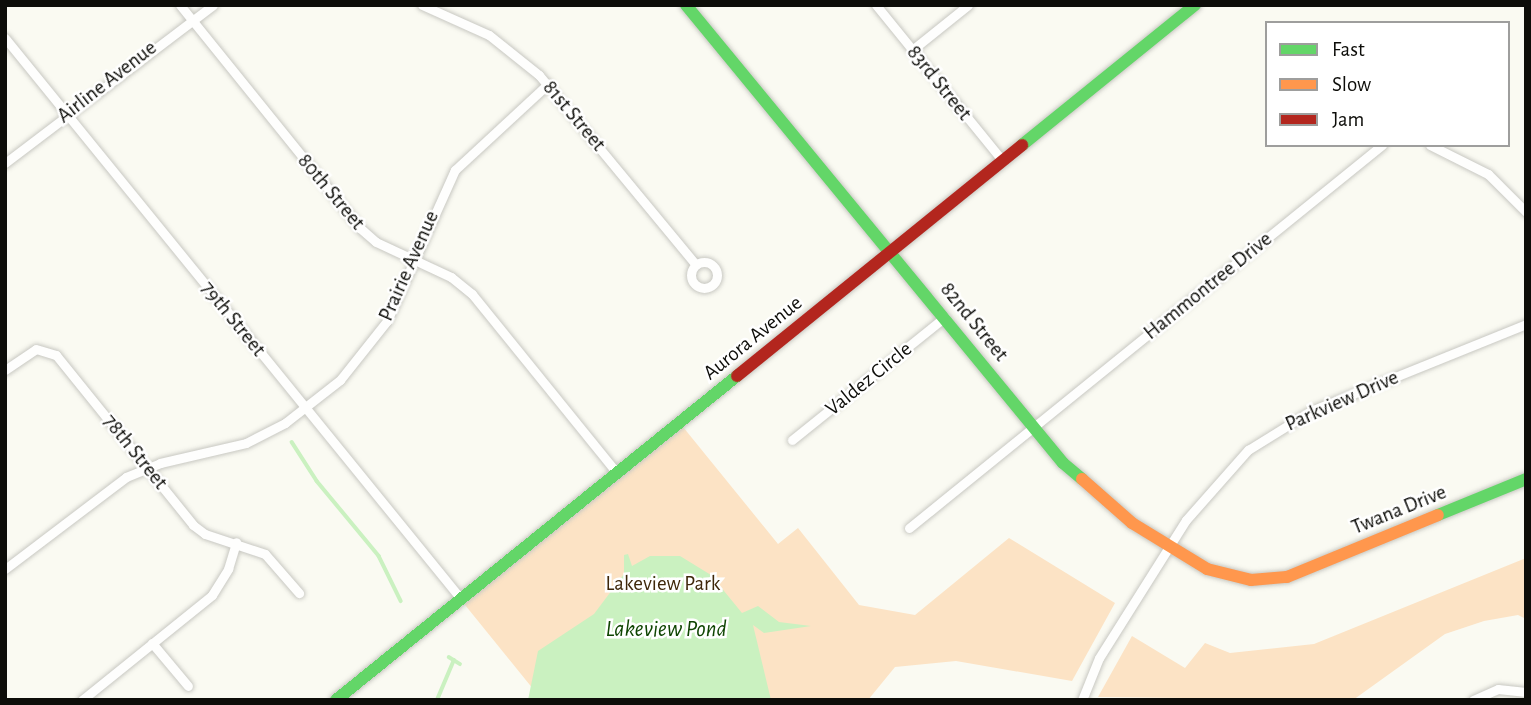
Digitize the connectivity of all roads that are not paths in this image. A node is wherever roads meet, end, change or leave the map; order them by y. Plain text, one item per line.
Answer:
1 (180, 5) edge
2 (212, 5) edge
3 (422, 5) edge
4 (876, 5) edge
5 (968, 5) edge
6 (1195, 5) edge
7 (691, 7) edge
8 (192, 20) junction
9 (5, 38) edge
10 (912, 50) junction
11 (548, 84) junction
12 (66, 113) junction
13 (1380, 147) edge
14 (1434, 147) edge
15 (1003, 161) junction
16 (5, 163) edge
17 (1526, 212) edge
18 (892, 250) junction
19 (414, 261) junction
20 (696, 265) dead end
21 (945, 317) junction
22 (1526, 324) edge
23 (5, 370) edge
24 (305, 407) junction
25 (1033, 427) junction
26 (792, 440) dead end
27 (147, 468) junction
28 (617, 473) junction
29 (1526, 479) edge
30 (909, 528) dead end
31 (236, 542) junction
32 (1170, 545) junction
33 (5, 569) edge
34 (1287, 577) joint
35 (299, 593) dead end
36 (461, 600) junction
37 (152, 643) junction
38 (188, 686) dead end
39 (1526, 692) edge
40 (82, 700) edge
41 (336, 700) edge
42 (1082, 700) edge
43 (1473, 700) edge

1 - 8 street, 80th Street
2 - 8 street, Airline Avenue
3 - 11 street, 81st Street
4 - 10 street, 83rd Street
5 - 10 street
6 - 15 street, Aurora Avenue
7 - 18 street, 82nd Street
8 - 12 street, Airline Avenue
8 - 19 street, 80th Street
9 - 12 street, 79th Street
10 - 15 street, 83rd Street
11 - 19 street, Prairie Avenue
11 - 20 street, 81st Street
12 - 16 street, Airline Avenue
12 - 24 street, 79th Street
13 - 25 street, Hammontree Drive
14 - 17 street
15 - 18 street, Aurora Avenue
18 - 21 street, 82nd Street
18 - 28 street, Aurora Avenue
19 - 24 street, Prairie Avenue
19 - 28 street, 80th Street
21 - 25 street, 82nd Street
21 - 26 street, Valdez Circle
22 - 32 street, Parkview Drive
23 - 27 street, 78th Street
24 - 27 street, Prairie Avenue
24 - 36 street, 79th Street
25 - 30 street, Hammontree Drive
25 - 32 street, 82nd Street
27 - 31 street, 78th Street
27 - 33 street, Prairie Avenue
28 - 36 street, Aurora Avenue
29 - 34 street, Twana Drive
31 - 35 street, 78th Street
31 - 37 street
32 - 34 street, 82nd Street
32 - 42 street, Parkview Drive
36 - 41 street, Aurora Avenue
37 - 38 street
37 - 40 street
39 - 43 street

